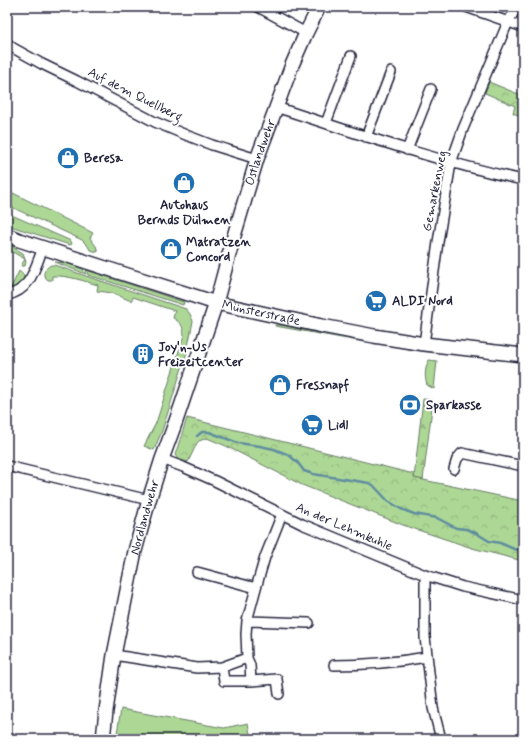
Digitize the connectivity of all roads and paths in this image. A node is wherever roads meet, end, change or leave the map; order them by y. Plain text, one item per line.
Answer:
1 (258, 7) edge
2 (319, 7) edge
3 (466, 7) edge
4 (517, 7) edge
5 (508, 22) junction
6 (523, 27) edge
7 (306, 33) junction
8 (7, 43) edge
9 (351, 56) dead end
10 (391, 72) dead end
11 (431, 89) dead end
12 (276, 107) junction
13 (326, 123) junction
14 (366, 137) junction
15 (407, 150) junction
16 (257, 159) junction
17 (451, 163) junction
18 (523, 180) edge
19 (7, 235) edge
20 (43, 248) junction
21 (7, 295) edge
22 (216, 303) junction
23 (424, 344) junction
24 (523, 355) edge
25 (162, 459) junction
26 (7, 466) edge
27 (523, 466) edge
28 (454, 469) dead end
29 (149, 500) junction
30 (282, 514) junction
31 (197, 572) dead end
32 (425, 575) junction
33 (256, 588) junction
34 (523, 600) edge
35 (247, 621) junction
36 (309, 623) dead end
37 (114, 655) junction
38 (427, 657) junction
39 (247, 658) junction
40 (334, 665) dead end
41 (222, 667) junction
42 (251, 681) junction
43 (279, 694) dead end
44 (103, 739) edge
45 (441, 739) edge

1 - 7 street
2 - 7 main road, Ostlandwehr
3 - 5 street
4 - 5 street, Gemarkenweg
5 - 6 street
5 - 17 street, Gemarkenweg
7 - 12 main road, Ostlandwehr
8 - 16 street, Auf dem Quellberg
9 - 13 street
10 - 14 street
11 - 15 street
12 - 13 street
12 - 16 main road, Ostlandwehr
13 - 14 street
14 - 15 street
15 - 17 street
16 - 22 main road, Ostlandwehr
17 - 18 street
17 - 23 street, Gemarkenweg
19 - 20 main road, Münsterstraße
20 - 21 street
20 - 22 main road, Münsterstraße
22 - 23 main road, Münsterstraße
22 - 25 main road, Nordlandwehr
23 - 24 main road, Münsterstraße
25 - 29 main road, Nordlandwehr
25 - 30 street, An der Lehmkuhle
26 - 29 street
27 - 28 street
29 - 37 main road, Nordlandwehr
30 - 32 street, An der Lehmkuhle
30 - 33 street
31 - 33 street
32 - 34 street, An der Lehmkuhle
32 - 38 street
33 - 35 street
35 - 36 street
35 - 39 street
37 - 41 street
37 - 44 main road, Nordlandwehr
38 - 40 street
38 - 45 street
39 - 41 street
39 - 42 street
41 - 42 street
42 - 43 street

